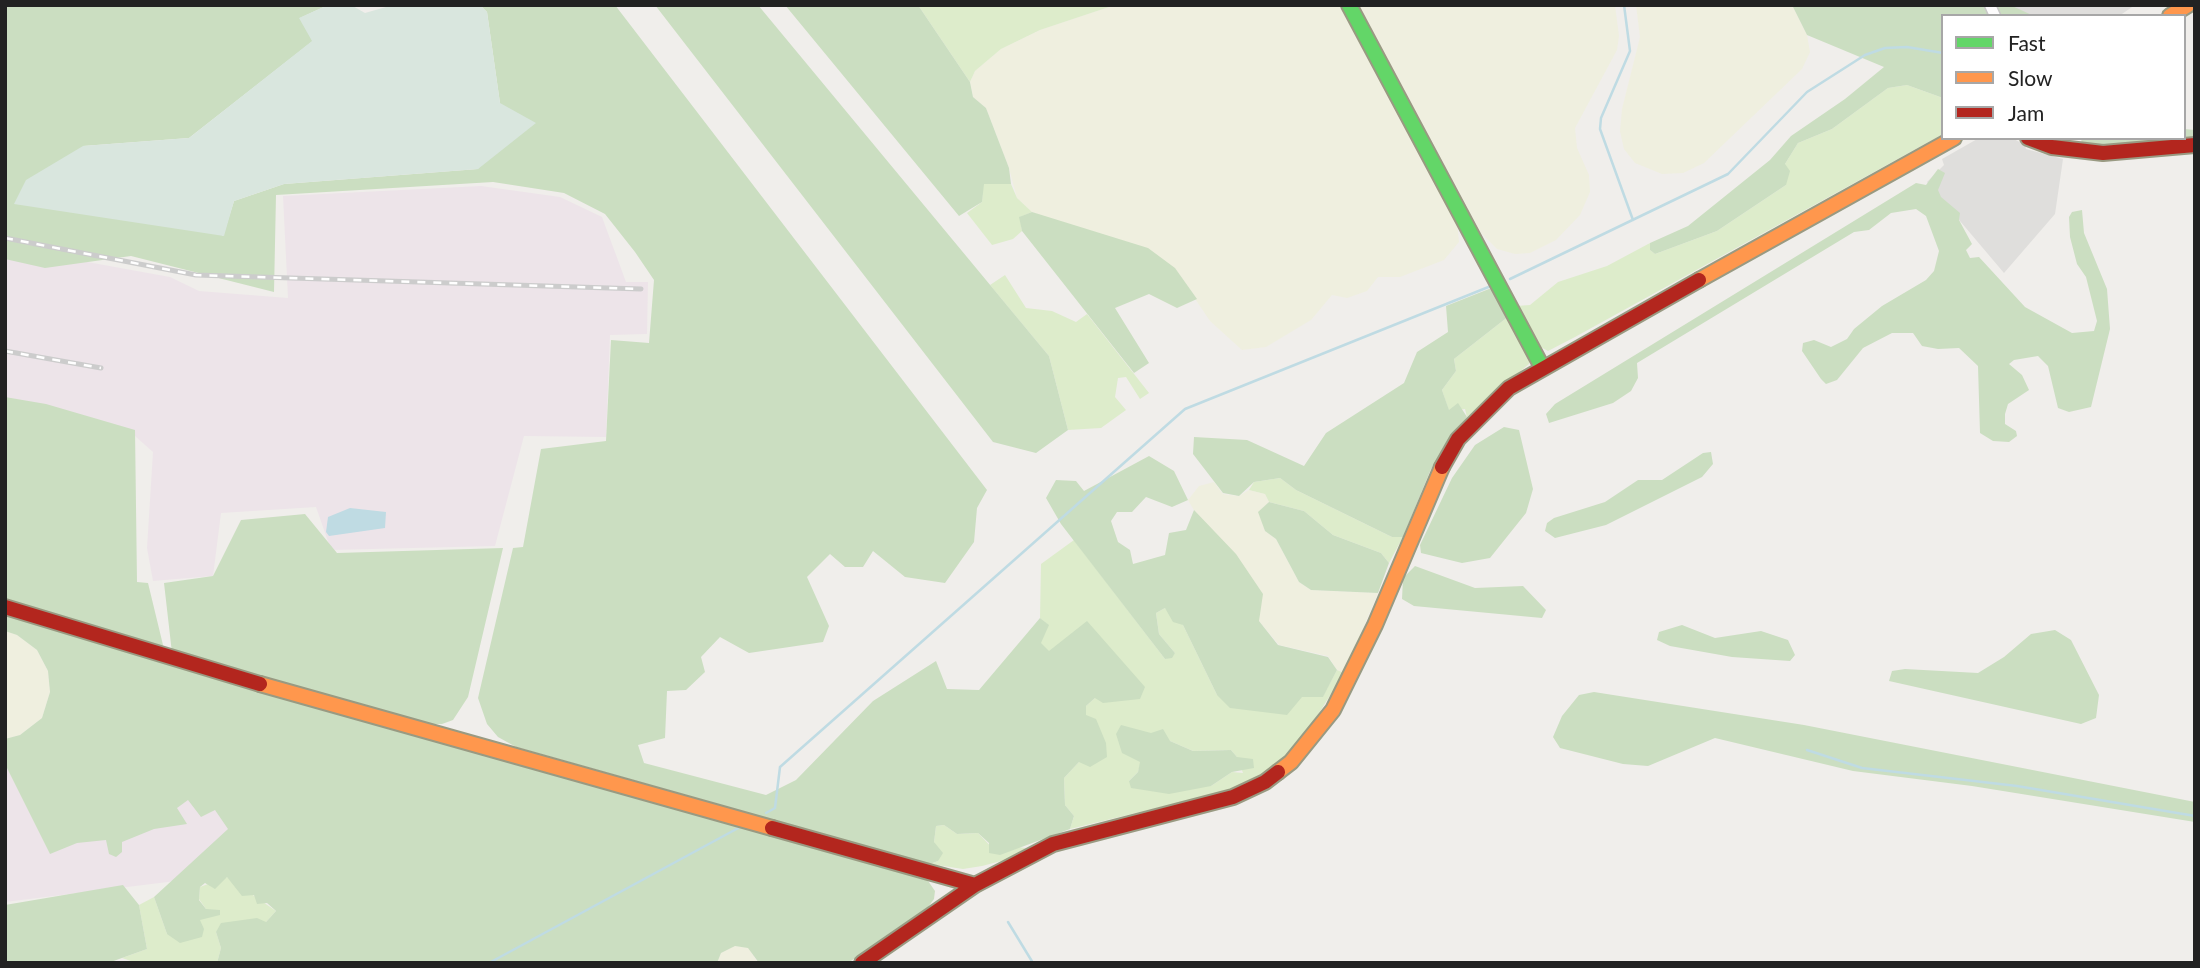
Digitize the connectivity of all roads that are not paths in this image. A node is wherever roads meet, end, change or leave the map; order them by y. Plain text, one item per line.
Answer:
1 (1349, 5) edge
2 (1950, 140) edge
3 (2033, 140) edge
4 (2195, 145) edge
5 (1542, 367) junction
6 (5, 607) edge
7 (975, 885) junction
8 (862, 963) edge

1 - 5 street
2 - 5 street
3 - 4 street
5 - 7 street
6 - 7 street
7 - 8 street

